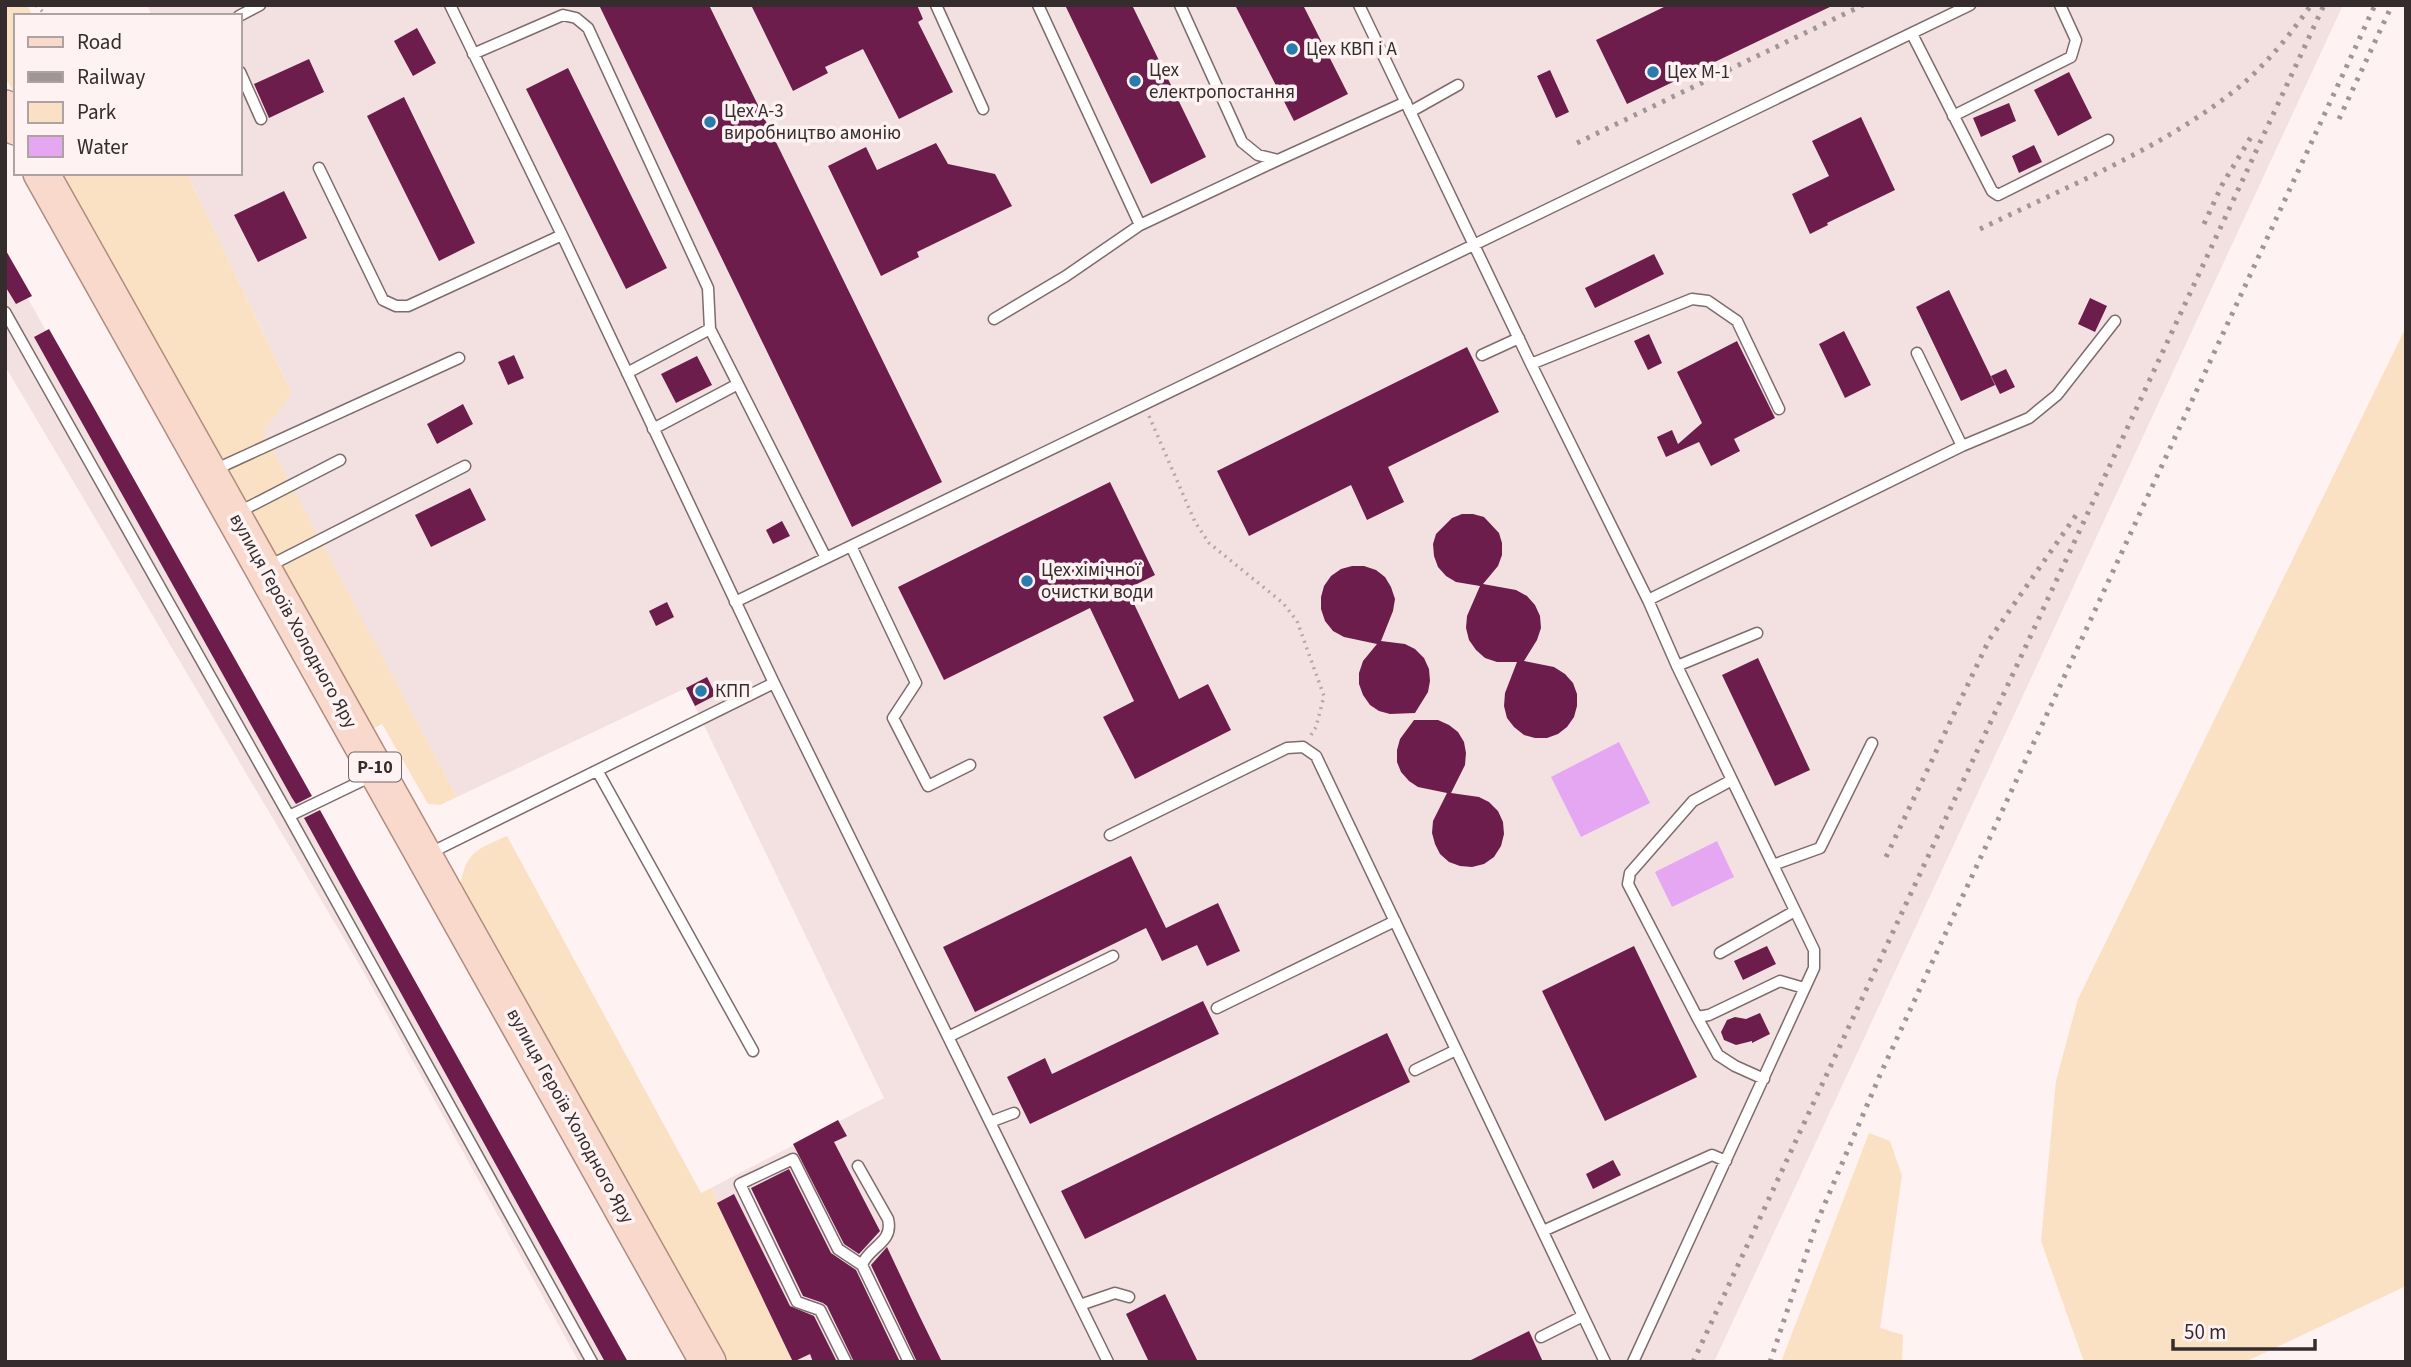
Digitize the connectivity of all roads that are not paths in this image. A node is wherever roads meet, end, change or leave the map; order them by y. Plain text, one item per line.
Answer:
1 (260, 5) edge
2 (450, 5) edge
3 (936, 5) edge
4 (1038, 5) edge
5 (1180, 5) edge
6 (1359, 5) edge
7 (1970, 5) edge
8 (2060, 5) edge
9 (242, 14) edge
10 (1912, 34) junction
11 (473, 54) junction
12 (242, 76) edge
13 (1458, 85) dead end
14 (1408, 107) junction
15 (983, 109) dead end
16 (1953, 116) junction
17 (261, 119) dead end
18 (2108, 140) dead end
19 (1278, 160) junction
20 (319, 168) dead end
21 (42, 175) edge
22 (1140, 225) junction
23 (562, 235) junction
24 (1474, 245) junction
25 (5, 312) edge
26 (994, 319) dead end
27 (2115, 321) dead end
28 (710, 329) junction
29 (1519, 338) junction
30 (1917, 353) dead end
31 (1482, 355) dead end
32 (458, 358) dead end
33 (1531, 364) junction
34 (627, 373) junction
35 (738, 384) junction
36 (1779, 409) dead end
37 (653, 429) junction
38 (1962, 446) junction
39 (340, 460) dead end
40 (465, 466) dead end
41 (209, 472) junction
42 (234, 514) junction
43 (851, 545) junction
44 (826, 558) junction
45 (264, 569) junction
46 (1648, 600) junction
47 (735, 602) junction
48 (1757, 633) dead end
49 (1677, 666) junction
50 (774, 683) junction
51 (1871, 743) dead end
52 (970, 765) dead end
53 (598, 772) junction
54 (378, 773) junction
55 (1732, 780) junction
56 (289, 816) junction
57 (1111, 835) dead end
58 (424, 856) junction
59 (1773, 865) junction
60 (1795, 911) junction
61 (1395, 921) junction
62 (1720, 953) dead end
63 (1113, 956) dead end
64 (1804, 988) junction
65 (1217, 1008) dead end
66 (1697, 1017) junction
67 (948, 1037) junction
68 (1456, 1050) junction
69 (753, 1051) dead end
70 (1415, 1070) dead end
71 (1764, 1079) junction
72 (1014, 1113) dead end
73 (990, 1122) junction
74 (1726, 1161) junction
75 (858, 1166) dead end
76 (1543, 1231) junction
77 (862, 1265) junction
78 (1129, 1297) dead end
79 (1080, 1306) junction
80 (1583, 1316) junction
81 (1541, 1337) dead end
82 (592, 1362) edge
83 (708, 1362) edge
84 (846, 1362) edge
85 (909, 1362) edge
86 (1108, 1362) edge
87 (1605, 1362) edge
88 (1633, 1362) edge

1 - 9 lane
2 - 11 lane
3 - 15 lane
4 - 22 lane
5 - 19 lane
6 - 14 lane
7 - 10 lane
8 - 16 lane
10 - 16 lane
10 - 24 lane
11 - 23 lane
11 - 28 lane
12 - 17 lane
13 - 14 lane
14 - 19 lane
14 - 24 lane
16 - 18 lane
19 - 22 lane
20 - 23 lane
21 - 41 main road, вулиця Героїв Холодного Яру / Р-10
22 - 26 lane
23 - 34 lane
24 - 29 lane
24 - 43 lane
25 - 56 lane
27 - 38 lane
28 - 34 lane
28 - 35 lane
29 - 31 lane
29 - 33 lane
30 - 38 lane
32 - 41 lane
33 - 36 lane
33 - 46 lane
34 - 37 lane
35 - 37 lane
35 - 44 lane
37 - 47 lane
38 - 46 lane
39 - 42 lane
40 - 45 lane
41 - 42 main road, вулиця Героїв Холодного Яру / Р-10
42 - 45 main road, вулиця Героїв Холодного Яру / Р-10
43 - 44 lane
43 - 52 lane
44 - 47 lane
45 - 54 main road, вулиця Героїв Холодного Яру / Р-10
46 - 49 lane
47 - 50 lane
48 - 49 lane
49 - 55 lane
50 - 53 lane
50 - 67 lane
51 - 59 lane
53 - 58 lane
53 - 69 lane
54 - 56 lane
54 - 58 main road, вулиця Героїв Холодного Яру / Р-10
55 - 59 lane
55 - 66 lane
56 - 82 lane
57 - 61 lane
58 - 83 main road, вулиця Героїв Холодного Яру / Р-10
59 - 60 lane
60 - 62 lane
60 - 64 lane
61 - 65 lane
61 - 68 lane
63 - 67 lane
64 - 66 lane
64 - 71 lane
66 - 71 lane
67 - 73 lane
68 - 70 lane
68 - 76 lane
71 - 74 lane
72 - 73 lane
73 - 79 lane
74 - 76 lane
74 - 88 lane
75 - 77 lane
76 - 80 lane
77 - 84 lane
77 - 85 lane
78 - 79 lane
79 - 86 lane
80 - 81 lane
80 - 87 lane

